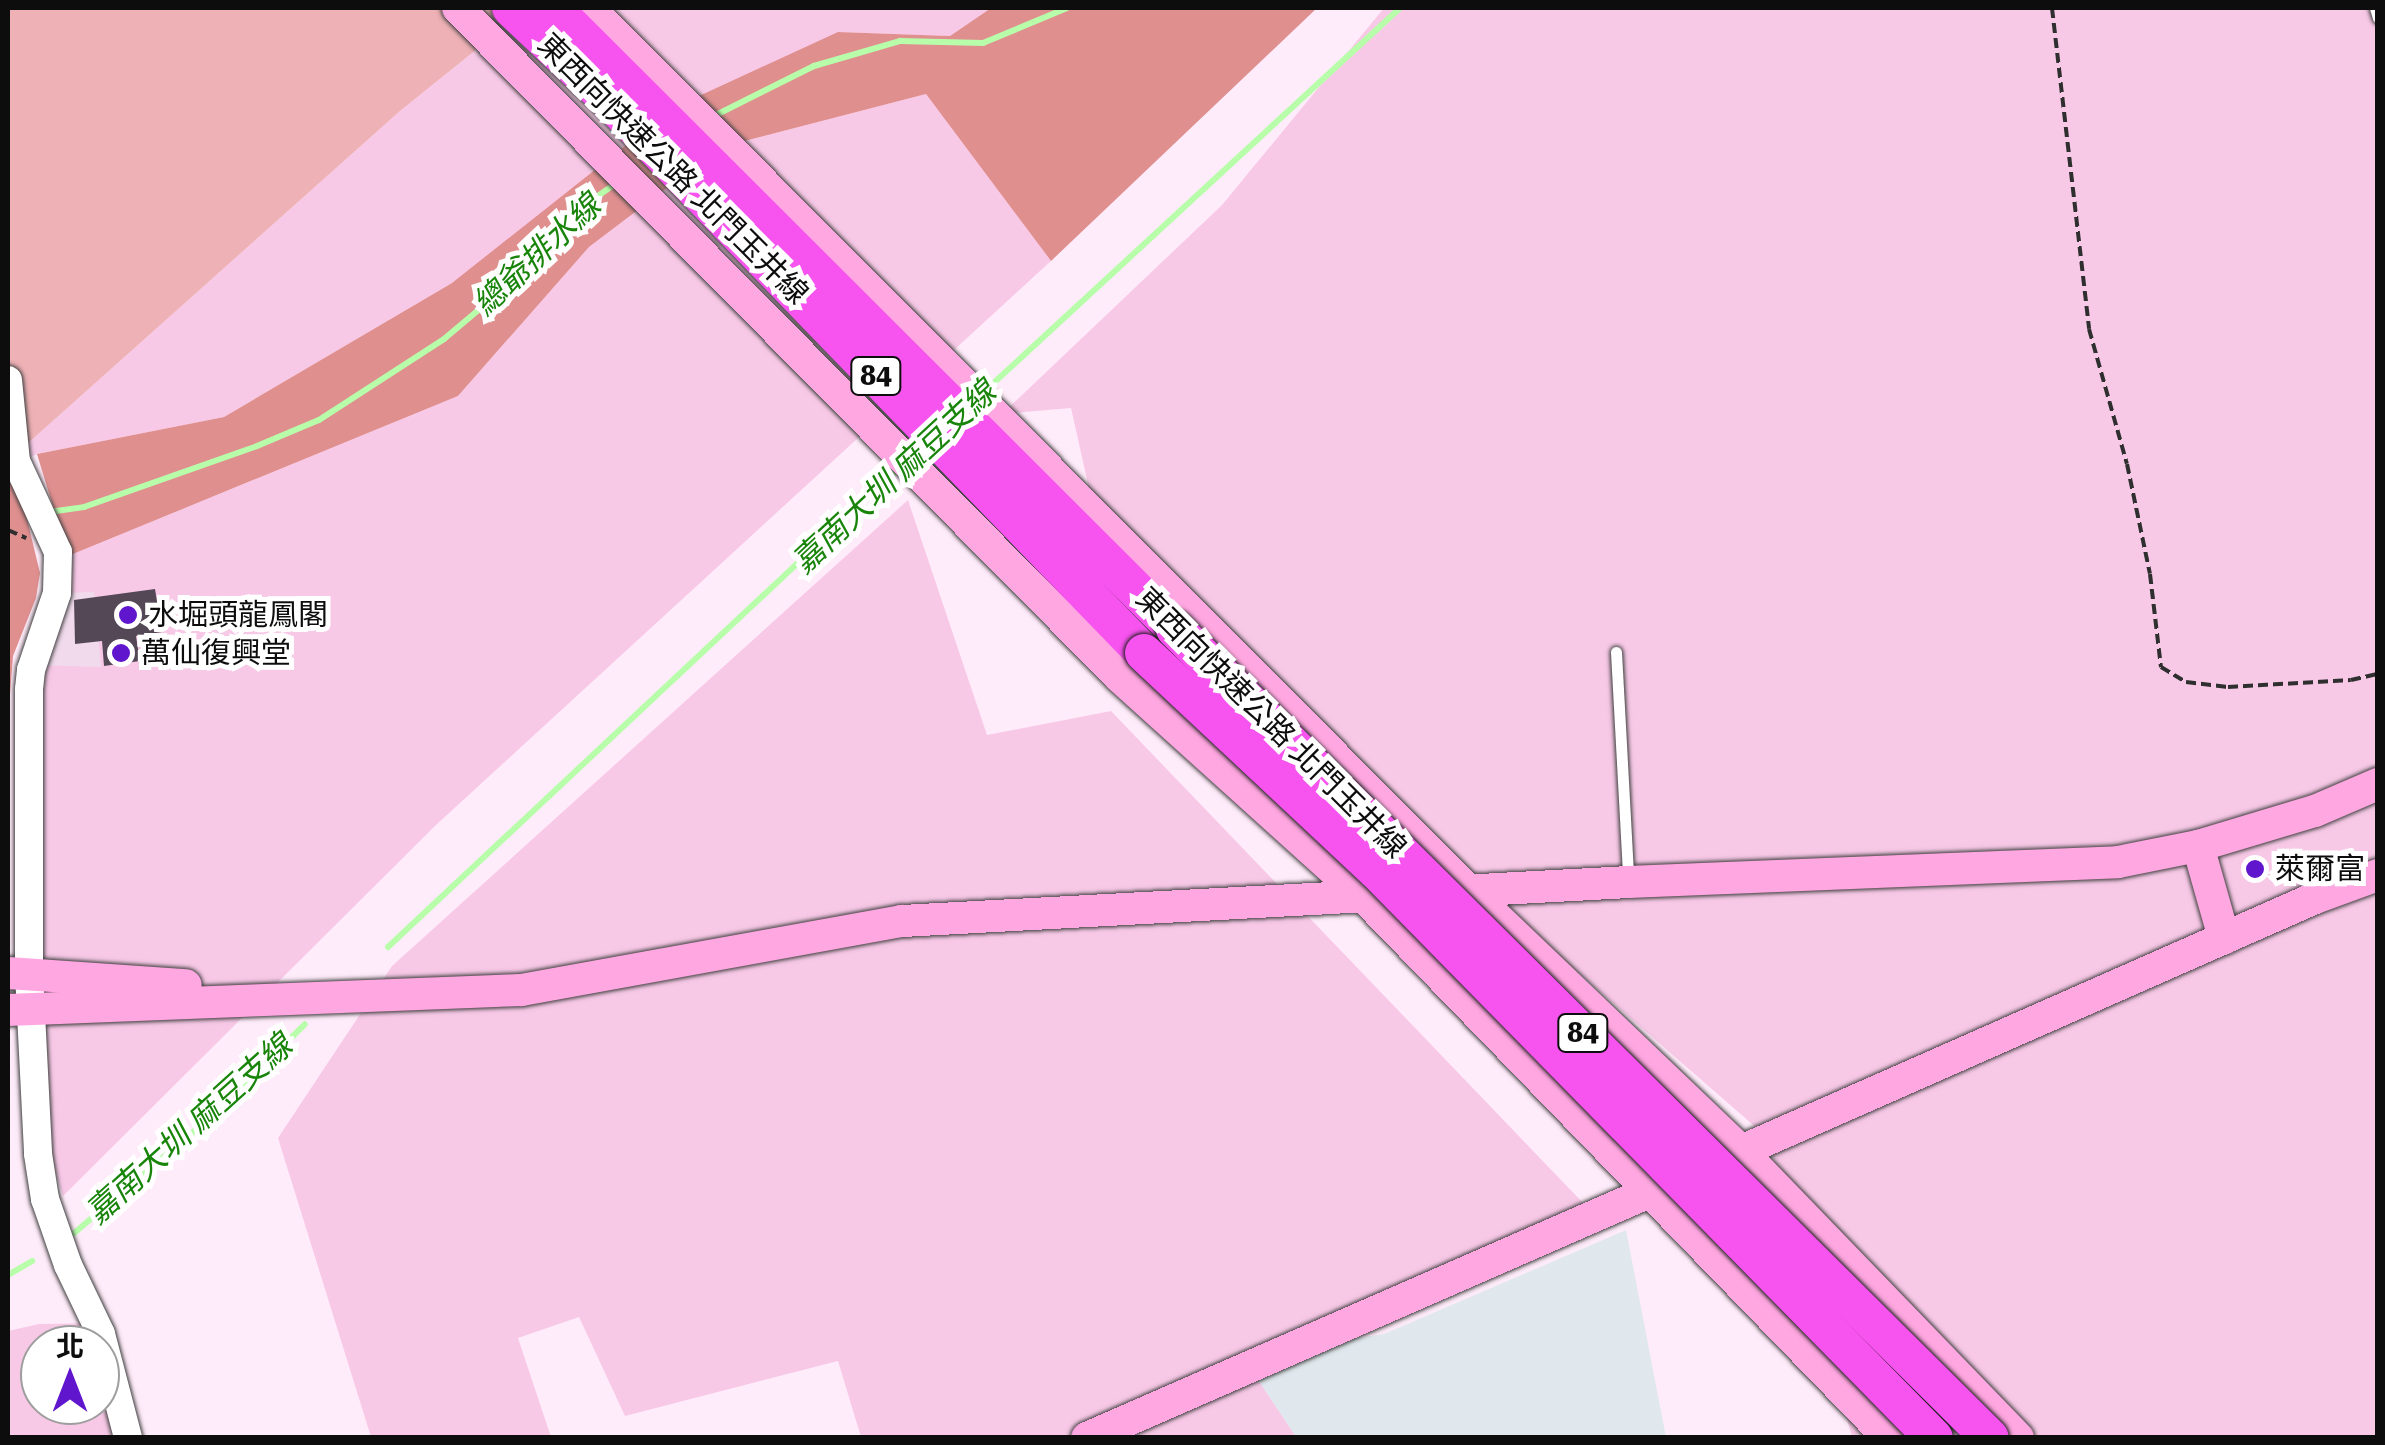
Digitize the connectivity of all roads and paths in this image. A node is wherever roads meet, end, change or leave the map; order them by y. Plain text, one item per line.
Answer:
1 (458, 8) edge
2 (512, 8) edge
3 (553, 8) edge
4 (589, 8) edge
5 (2052, 8) edge
6 (2374, 8) edge
7 (2378, 18) edge
8 (634, 88) junction
9 (8, 380) edge
10 (1616, 652) dead end
11 (2378, 674) edge
12 (2378, 784) edge
13 (2198, 846) junction
14 (2378, 875) edge
15 (1628, 882) junction
16 (1469, 891) junction
17 (1364, 898) junction
18 (2224, 938) junction
19 (18, 974) edge
20 (340, 996) junction
21 (19, 1010) edge
22 (1741, 1151) junction
23 (1654, 1191) junction
24 (128, 1438) edge
25 (1088, 1438) edge
26 (1889, 1438) edge
27 (1934, 1438) edge
28 (1990, 1438) edge
29 (2018, 1438) edge

1 - 17 main road
2 - 8 highway, 東西向快速公路 北門玉井線 / 84
3 - 8 highway, 東西向快速公路 北門玉井線 / 84
4 - 8 main road
5 - 11 path
6 - 7 lane
8 - 16 main road
8 - 27 highway, 東西向快速公路 北門玉井線 / 84, bridge
8 - 28 highway, 東西向快速公路 北門玉井線 / 84, bridge
9 - 19 street
10 - 15 lane
12 - 13 main road
13 - 15 main road
13 - 18 main road
14 - 18 main road
15 - 16 main road
16 - 17 main road
16 - 22 main road
17 - 20 main road
17 - 23 main road
18 - 22 main road
19 - 20 main road
19 - 21 street
20 - 21 main road
21 - 24 street
22 - 23 main road
22 - 29 main road
23 - 25 main road
23 - 26 main road

